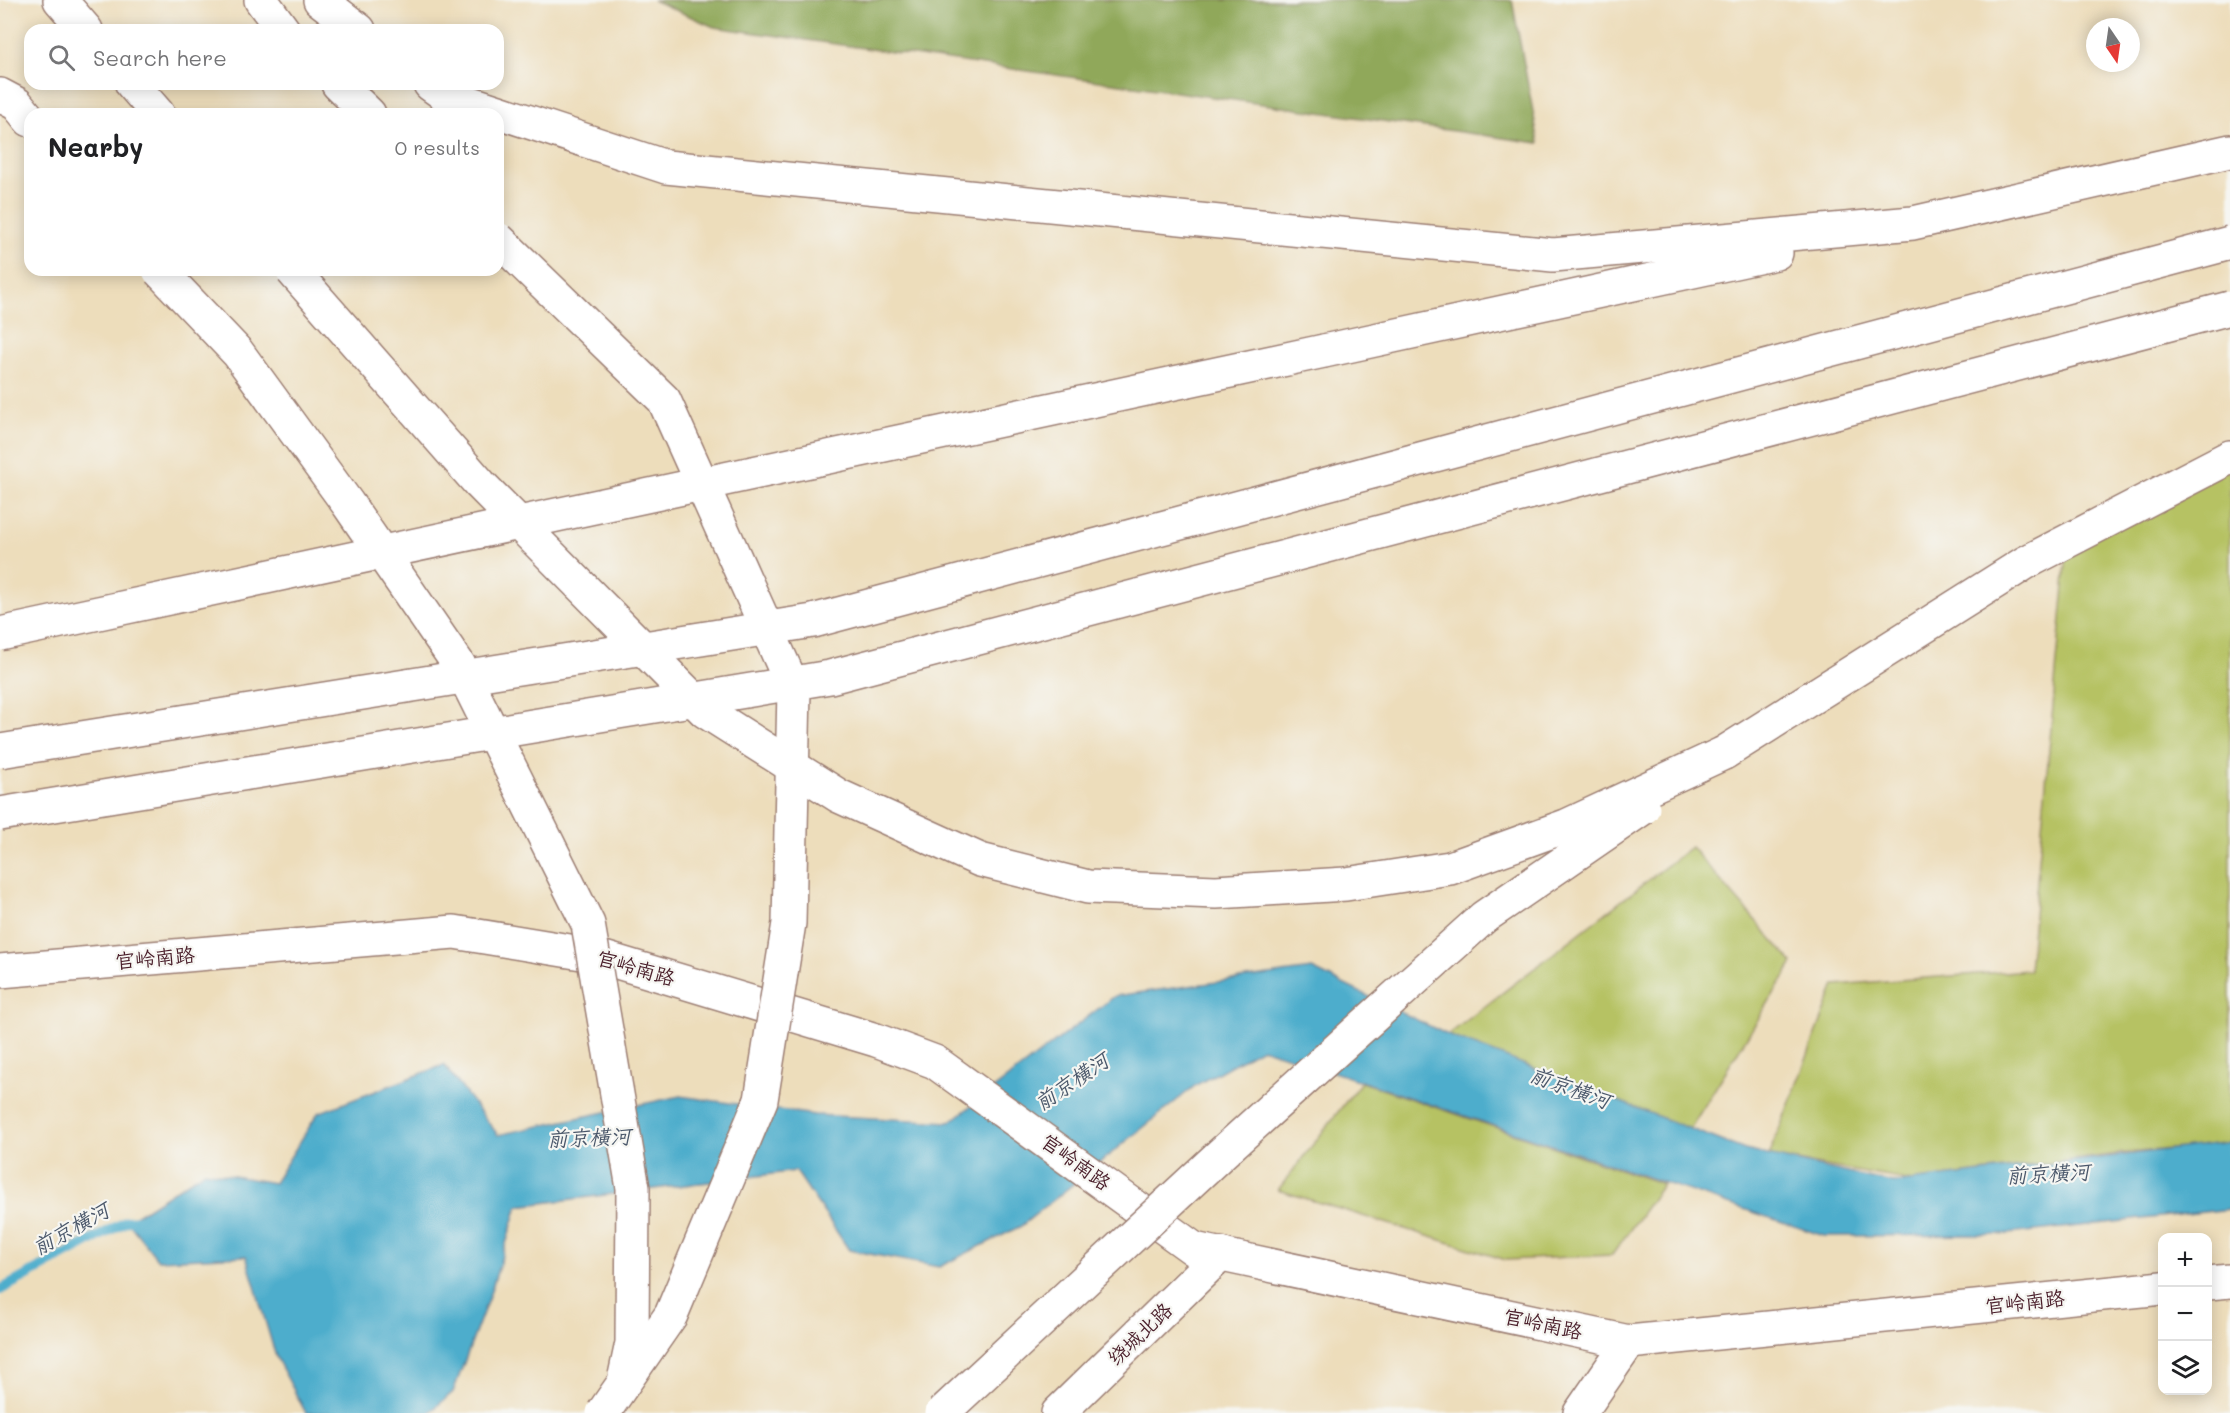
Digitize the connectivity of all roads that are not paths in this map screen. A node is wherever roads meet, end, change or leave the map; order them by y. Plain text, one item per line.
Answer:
1 (60, 0) edge
2 (261, 0) edge
3 (320, 0) edge
4 (81, 24) edge
5 (279, 24) edge
6 (351, 24) edge
7 (137, 90) edge
8 (344, 90) edge
9 (438, 90) edge
10 (0, 95) edge
11 (153, 108) edge
12 (363, 108) edge
13 (487, 108) edge
14 (24, 113) edge
15 (504, 114) edge
16 (2230, 151) edge
17 (1913, 223) junction
18 (2230, 243) edge
19 (504, 245) edge
20 (165, 276) edge
21 (297, 276) edge
22 (2230, 308) edge
23 (2230, 457) edge
24 (0, 634) edge
25 (0, 751) edge
26 (1724, 753) junction
27 (0, 814) edge
28 (0, 971) edge
29 (1221, 1254) junction
30 (2230, 1281) edge
31 (2212, 1283) edge
32 (2158, 1289) edge
33 (1629, 1342) junction
34 (603, 1413) edge
35 (617, 1413) edge
36 (942, 1413) edge
37 (1058, 1413) edge
38 (1580, 1413) edge

1 - 4 main road
2 - 5 main road
3 - 6 main road
7 - 11 main road
8 - 12 main road
9 - 13 main road
10 - 14 main road
15 - 17 main road
16 - 17 main road
17 - 24 main road, bridge
18 - 25 main road, bridge
19 - 34 main road, bridge
20 - 35 main road, bridge
21 - 26 main road, bridge
22 - 27 main road, bridge
23 - 26 main road
26 - 36 main road, bridge
28 - 29 main road, 官岭南路
29 - 33 main road, 官岭南路
29 - 37 main road, 绕城北路
30 - 31 main road
32 - 33 main road, 官岭南路
33 - 38 main road

